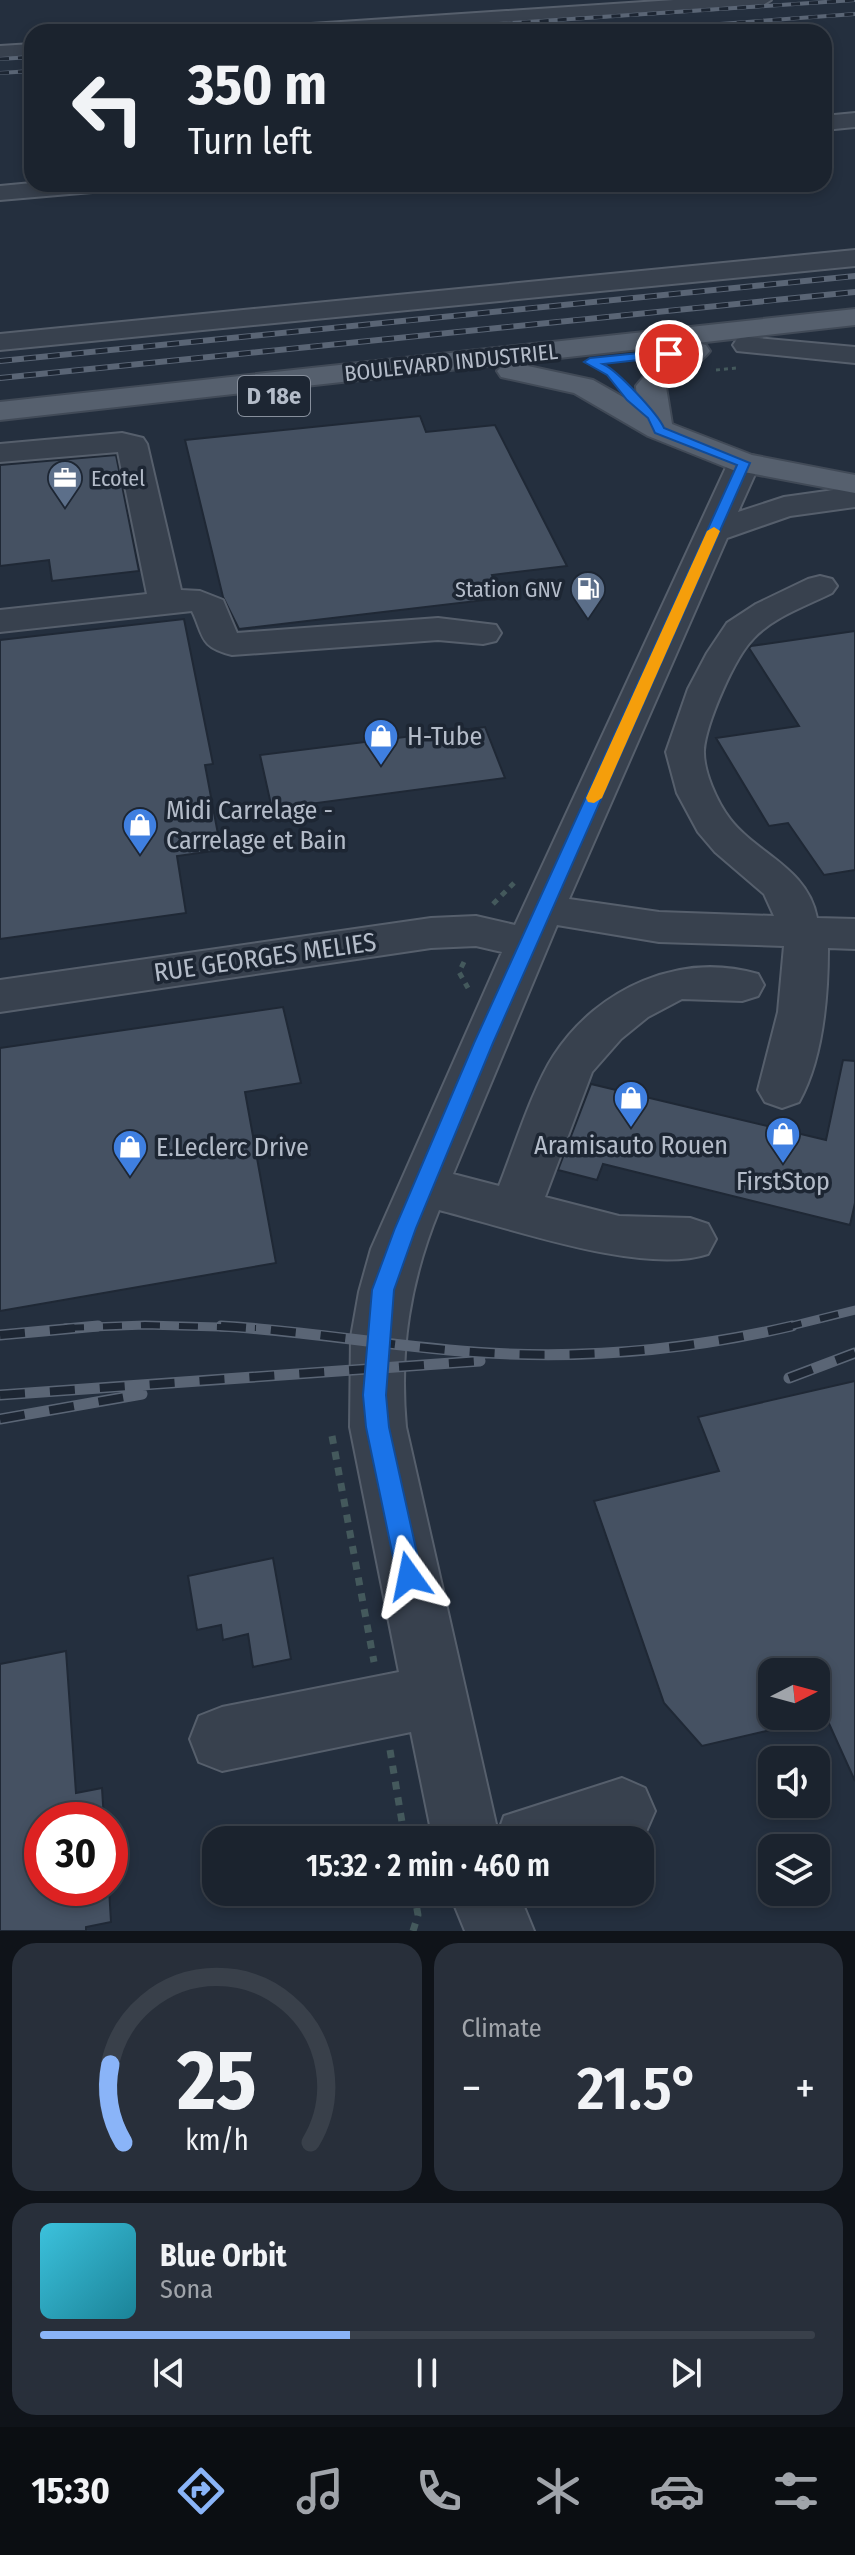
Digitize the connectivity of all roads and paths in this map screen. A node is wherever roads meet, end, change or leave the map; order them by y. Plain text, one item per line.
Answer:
1 (761, 0) edge
2 (401, 24) edge
3 (24, 50) edge
4 (0, 52) edge
5 (855, 120) edge
6 (832, 122) edge
7 (24, 191) edge
8 (0, 193) edge
9 (855, 258) edge
10 (855, 317) edge
11 (855, 334) edge
12 (0, 342) edge
13 (747, 345) junction
14 (696, 351) junction
15 (855, 355) edge
16 (591, 365) junction
17 (0, 411) edge
18 (656, 423) junction
19 (0, 424) edge
20 (0, 453) edge
21 (744, 463) junction
22 (855, 484) edge
23 (855, 497) edge
24 (713, 532) junction
25 (820, 586) dead end
26 (166, 602) junction
27 (1, 613) edge
28 (483, 633) dead end
29 (649, 675) junction
30 (710, 686) junction
31 (537, 926) junction
32 (802, 931) junction
33 (855, 934) edge
34 (742, 985) dead end
35 (0, 996) edge
36 (782, 1090) dead end
37 (423, 1186) junction
38 (514, 1211) junction
39 (690, 1239) dead end
40 (332, 1429) dead end
41 (409, 1701) junction
42 (222, 1739) dead end
43 (622, 1811) dead end
44 (405, 1826) edge
45 (460, 1826) edge
46 (573, 1826) edge
47 (416, 1906) edge
48 (489, 1906) edge
49 (413, 1931) edge
50 (500, 1931) edge

1 - 2 street
3 - 4 street
5 - 6 street
7 - 8 street
9 - 12 street
10 - 16 main road, BOULEVARD INDUSTRIEL / D 18e
11 - 13 main road, BOULEVARD INDUSTRIEL / D 18e
13 - 14 main road, BOULEVARD INDUSTRIEL / D 18e
13 - 15 street
14 - 16 main road, BOULEVARD INDUSTRIEL / D 18e
14 - 18 main road
16 - 17 main road, BOULEVARD INDUSTRIEL / D 18e
16 - 18 main road
16 - 19 main road, BOULEVARD INDUSTRIEL / D 18e
18 - 21 main road
20 - 26 street
21 - 22 main road
21 - 24 street
23 - 24 street
24 - 29 street
25 - 30 street
26 - 27 street
26 - 28 street
29 - 30 street
29 - 31 street
30 - 32 street
31 - 32 street, RUE GEORGES MELIES
31 - 35 street, RUE GEORGES MELIES
31 - 37 street
32 - 33 street, RUE GEORGES MELIES
32 - 36 street
34 - 38 street
37 - 38 street
37 - 41 street
38 - 39 street
40 - 41 path
41 - 42 street
41 - 44 path
41 - 45 street
43 - 46 street
47 - 49 path
48 - 50 street

